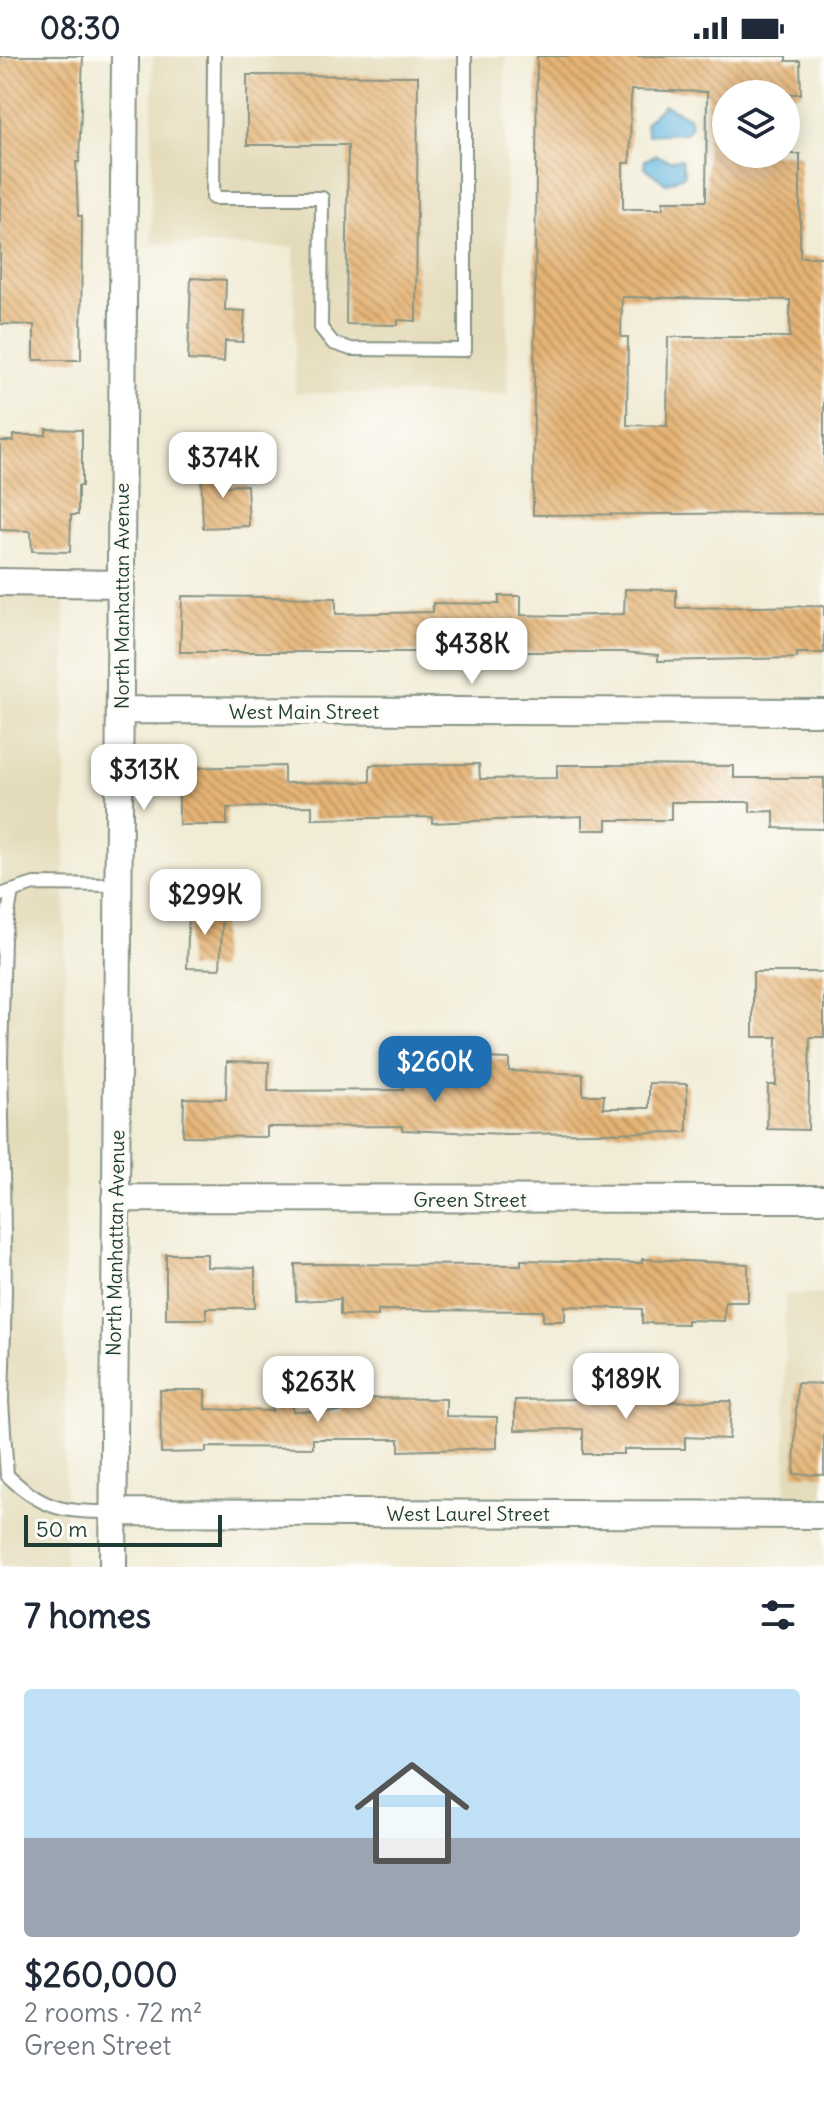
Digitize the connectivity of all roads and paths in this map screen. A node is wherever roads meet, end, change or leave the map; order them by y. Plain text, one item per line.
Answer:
1 (125, 56) edge
2 (214, 56) edge
3 (465, 56) edge
4 (0, 582) edge
5 (120, 584) junction
6 (120, 710) junction
7 (824, 712) edge
8 (118, 885) junction
9 (6, 893) edge
10 (115, 1198) junction
11 (824, 1199) edge
12 (113, 1512) junction
13 (824, 1515) edge
14 (113, 1567) edge

1 - 5 street, North Manhattan Avenue
2 - 3 lane
4 - 5 street
5 - 6 street, North Manhattan Avenue
6 - 7 street, West Main Street
6 - 8 street, North Manhattan Avenue
8 - 9 lane
8 - 10 street, North Manhattan Avenue
9 - 12 lane
10 - 11 street, Green Street
10 - 12 street, North Manhattan Avenue
12 - 13 street, West Laurel Street
12 - 14 street, North Manhattan Avenue

